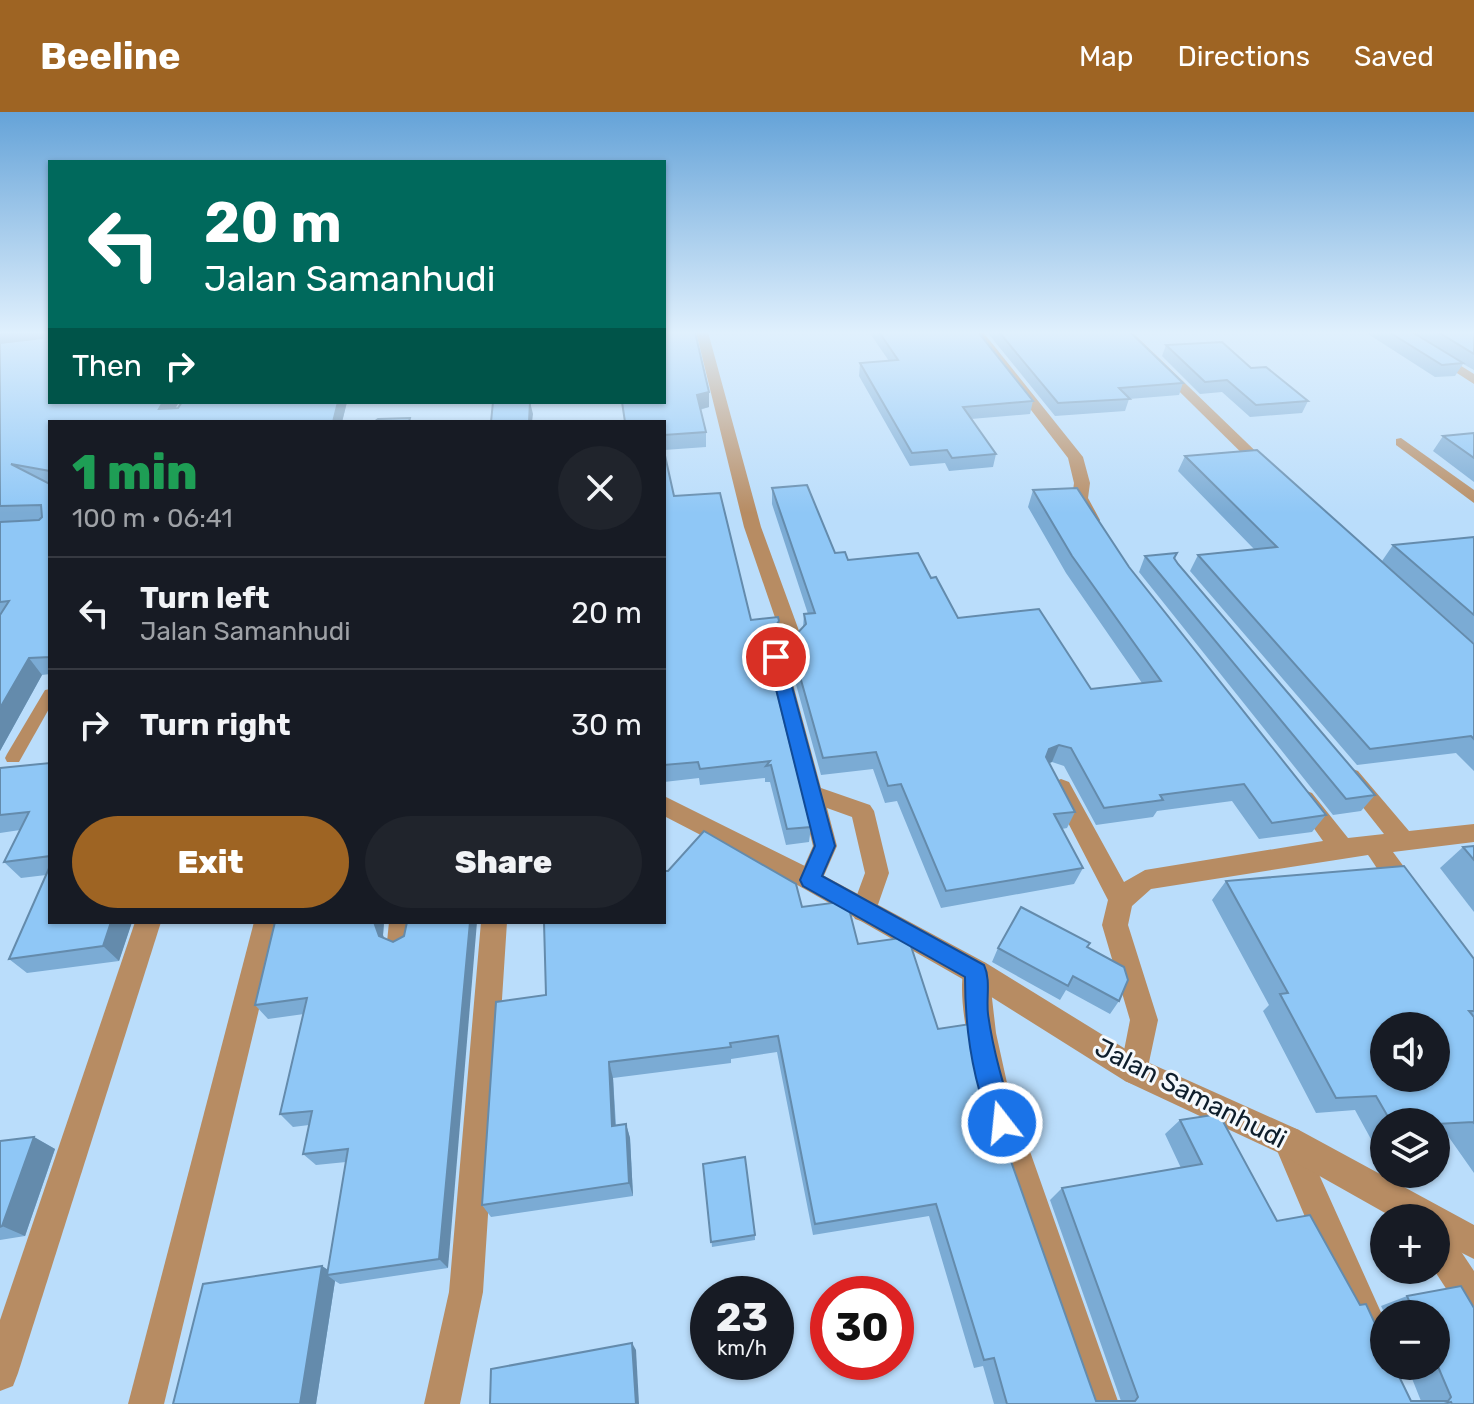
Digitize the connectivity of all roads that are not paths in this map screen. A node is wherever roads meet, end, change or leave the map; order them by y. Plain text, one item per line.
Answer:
1 (717, 392) edge
2 (1024, 392) edge
3 (1188, 392) edge
4 (1401, 442) dead end
5 (1283, 484) edge
6 (1474, 498) edge
7 (1097, 529) edge
8 (48, 697) edge
9 (1333, 755) edge
10 (13, 758) dead end
11 (1053, 773) edge
12 (1293, 785) edge
13 (810, 793) junction
14 (666, 806) edge
15 (1474, 833) edge
16 (1403, 840) junction
17 (1373, 843) junction
18 (1342, 848) junction
19 (810, 880) junction
20 (1121, 900) junction
21 (1419, 904) edge
22 (864, 911) junction
23 (147, 924) edge
24 (266, 924) edge
25 (494, 924) edge
26 (976, 972) junction
27 (1135, 1071) junction
28 (1288, 1141) junction
29 (1399, 1204) edge
30 (1450, 1230) edge
31 (1474, 1242) edge
32 (1450, 1265) edge
33 (1474, 1301) edge
34 (1370, 1329) edge
35 (0, 1373) edge
36 (146, 1404) edge
37 (442, 1404) edge
38 (1101, 1404) edge

1 - 13 street
2 - 7 street
3 - 5 street
4 - 6 street
8 - 10 lane
9 - 16 street
11 - 20 street
12 - 18 street
13 - 19 street
13 - 22 street
14 - 19 street, Jalan Samanhudi
15 - 16 street
16 - 17 street
17 - 18 street
17 - 21 street
18 - 20 street
19 - 22 street, Jalan Samanhudi
20 - 27 street
22 - 26 street, Jalan Samanhudi
23 - 35 street
24 - 36 street
25 - 37 street
26 - 27 street, Jalan Samanhudi
26 - 38 street
27 - 28 street, Jalan Samanhudi
28 - 29 street, Jalan Samanhudi
28 - 34 street
30 - 31 street, Jalan Samanhudi
32 - 33 street

